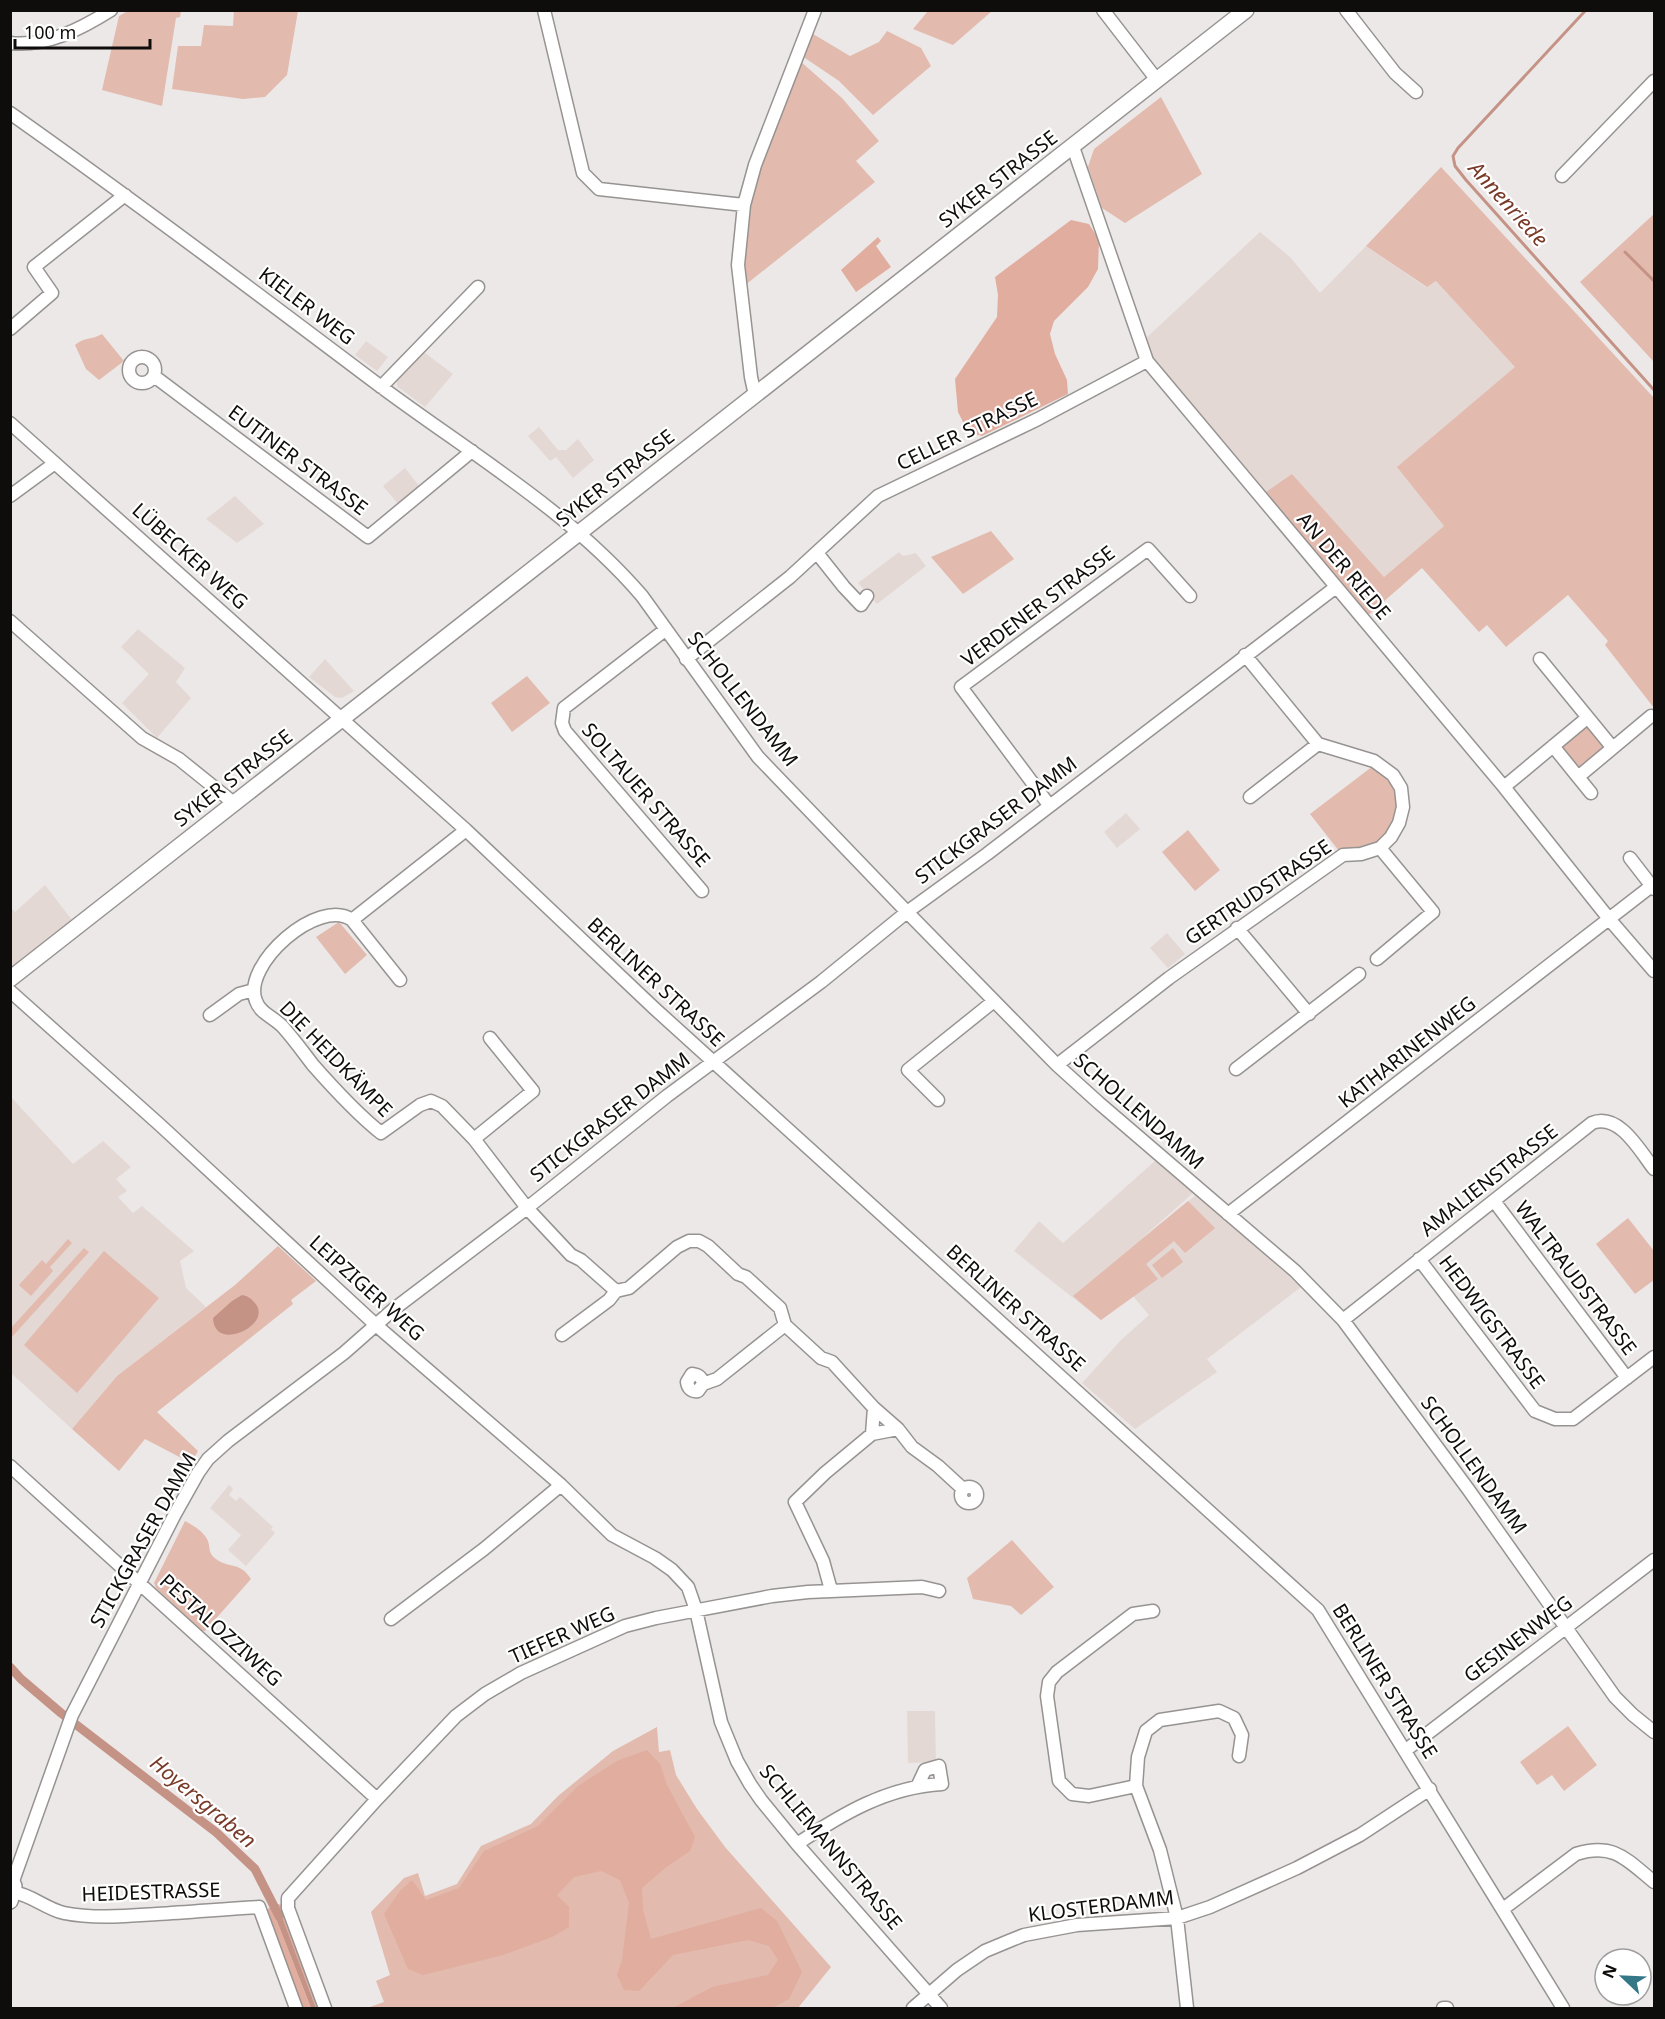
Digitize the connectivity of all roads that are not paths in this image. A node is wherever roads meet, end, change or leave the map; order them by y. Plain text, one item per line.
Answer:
1 (111, 10) edge
2 (544, 10) edge
3 (816, 10) edge
4 (1103, 10) edge
5 (1246, 10) edge
6 (1346, 10) edge
7 (10, 43) edge
8 (1157, 80) junction
9 (1654, 81) edge
10 (1416, 92) dead end
11 (10, 113) edge
12 (1073, 147) junction
13 (1562, 176) dead end
14 (125, 195) junction
15 (744, 205) junction
16 (478, 287) dead end
17 (10, 329) edge
18 (1147, 361) junction
19 (154, 376) dead end
20 (381, 387) junction
21 (755, 395) junction
22 (10, 423) edge
23 (472, 451) junction
24 (55, 463) junction
25 (10, 496) edge
26 (579, 533) junction
27 (817, 553) junction
28 (1336, 587) junction
29 (867, 596) dead end
30 (1190, 596) dead end
31 (10, 621) edge
32 (665, 630) junction
33 (1245, 655) junction
34 (686, 659) junction
35 (1540, 659) dead end
36 (1651, 716) dead end
37 (1587, 718) junction
38 (343, 719) junction
39 (1318, 744) junction
40 (1553, 746) junction
41 (1612, 747) junction
42 (1578, 777) junction
43 (1504, 786) junction
44 (1591, 793) dead end
45 (1250, 797) dead end
46 (234, 804) junction
47 (1049, 805) junction
48 (466, 830) junction
49 (1380, 848) junction
50 (1630, 858) dead end
51 (1654, 887) edge
52 (702, 891) dead end
53 (907, 912) junction
54 (352, 920) junction
55 (1610, 920) junction
56 (1237, 928) junction
57 (1377, 959) dead end
58 (1654, 971) edge
59 (1359, 974) dead end
60 (10, 979) edge
61 (400, 980) dead end
62 (254, 990) junction
63 (10, 991) edge
64 (994, 1001) junction
65 (1309, 1014) junction
66 (210, 1015) dead end
67 (490, 1038) dead end
68 (713, 1061) junction
69 (1057, 1065) junction
70 (1236, 1069) dead end
71 (938, 1100) dead end
72 (474, 1139) junction
73 (1654, 1169) edge
74 (1494, 1202) junction
75 (527, 1208) junction
76 (1228, 1214) junction
77 (1419, 1259) junction
78 (616, 1291) junction
79 (1343, 1320) junction
80 (785, 1324) junction
81 (377, 1326) junction
82 (562, 1335) dead end
83 (1654, 1357) edge
84 (1627, 1378) junction
85 (704, 1384) dead end
86 (874, 1408) junction
87 (898, 1429) junction
88 (872, 1434) junction
89 (10, 1466) edge
90 (561, 1485) junction
91 (963, 1489) dead end
92 (1654, 1560) edge
93 (140, 1583) junction
94 (831, 1590) junction
95 (939, 1591) dead end
96 (696, 1610) junction
97 (1154, 1611) dead end
98 (391, 1618) dead end
99 (1567, 1626) junction
100 (1654, 1732) edge
101 (1406, 1750) junction
102 (1239, 1756) dead end
103 (918, 1785) dead end
104 (1136, 1786) junction
105 (1430, 1790) junction
106 (377, 1799) junction
107 (797, 1844) junction
108 (1654, 1882) edge
109 (12, 1888) edge
110 (1503, 1909) junction
111 (1177, 1918) junction
112 (929, 1995) junction
113 (296, 2008) edge
114 (325, 2008) edge
115 (913, 2008) edge
116 (941, 2008) edge
117 (1187, 2008) edge
118 (1443, 2008) edge
119 (1448, 2008) edge
120 (1563, 2008) edge

1 - 7 street
2 - 15 street
3 - 15 street
4 - 8 street
5 - 8 main road, SYKER STRASSE
6 - 10 street
8 - 12 main road, SYKER STRASSE
9 - 13 street
11 - 14 street, KIELER WEG
12 - 18 street, AN DER RIEDE
12 - 21 main road, SYKER STRASSE
14 - 17 street
14 - 20 street, KIELER WEG
15 - 21 street
16 - 20 street
18 - 27 street, CELLER STRASSE
18 - 28 street, AN DER RIEDE
19 - 23 street, EUTINER STRASSE
20 - 23 street, KIELER WEG
21 - 26 main road, SYKER STRASSE
22 - 24 street, LÜBECKER WEG
23 - 26 street, KIELER WEG
24 - 25 street
24 - 38 street, LÜBECKER WEG
26 - 32 street, SCHOLLENDAMM
26 - 38 main road, SYKER STRASSE
27 - 29 street
27 - 34 street, CELLER STRASSE
28 - 33 street, STICKGRASER DAMM
28 - 43 street, AN DER RIEDE
30 - 47 street, VERDENER STRASSE
31 - 46 street
32 - 34 street, SCHOLLENDAMM
32 - 52 street, SOLTAUER STRASSE
33 - 39 street
33 - 47 street, STICKGRASER DAMM
34 - 53 street, SCHOLLENDAMM
35 - 37 street
36 - 41 street
37 - 40 street
37 - 41 street
38 - 46 main road, SYKER STRASSE
38 - 48 street, BERLINER STRASSE
39 - 45 street
39 - 49 street
40 - 42 street
40 - 43 street
41 - 42 street
42 - 44 street
43 - 55 street, AN DER RIEDE
46 - 60 main road, SYKER STRASSE
47 - 53 street, STICKGRASER DAMM
48 - 54 street
48 - 68 street, BERLINER STRASSE
49 - 56 street, GERTRUDSTRASSE
49 - 57 street
50 - 51 street
51 - 55 street, KATHARINENWEG
53 - 64 street, SCHOLLENDAMM
53 - 68 street, STICKGRASER DAMM
54 - 61 street
54 - 62 street
55 - 58 street, AN DER RIEDE
55 - 76 street, KATHARINENWEG
56 - 65 street
56 - 69 street, GERTRUDSTRASSE
59 - 65 street
62 - 66 street
62 - 72 street, DIE HEIDKÄMPE
63 - 81 street, LEIPZIGER WEG
64 - 69 street, SCHOLLENDAMM
64 - 71 street
65 - 70 street
67 - 72 street
68 - 75 street, STICKGRASER DAMM
68 - 101 street, BERLINER STRASSE
69 - 76 street, SCHOLLENDAMM
72 - 75 street, DIE HEIDKÄMPE
73 - 74 street, AMALIENSTRASSE
74 - 77 street, AMALIENSTRASSE
74 - 84 street, WALTRAUDSTRASSE
75 - 78 street, DIE HEIDKÄMPE
75 - 81 street, STICKGRASER DAMM
76 - 79 street, SCHOLLENDAMM
77 - 79 street, AMALIENSTRASSE
77 - 84 street, HEDWIGSTRASSE
78 - 80 street
78 - 82 street
79 - 99 street, SCHOLLENDAMM
80 - 85 street
80 - 86 street
81 - 90 street, LEIPZIGER WEG
81 - 93 street, STICKGRASER DAMM
83 - 84 street, HEDWIGSTRASSE
86 - 87 street
86 - 88 street
87 - 88 street
87 - 91 street
88 - 94 street
89 - 93 street, PESTALOZZIWEG
90 - 96 street, LEIPZIGER WEG
90 - 98 street
92 - 99 street, GESINENWEG
93 - 106 street, PESTALOZZIWEG
93 - 109 street, STICKGRASER DAMM
94 - 95 street, TIEFER WEG
94 - 96 street, TIEFER WEG
96 - 106 street, TIEFER WEG
96 - 107 street, SCHLIEMANNSTRASSE
97 - 104 street
99 - 100 street, SCHOLLENDAMM
99 - 101 street, GESINENWEG
101 - 105 street, BERLINER STRASSE
102 - 104 street
103 - 107 street
104 - 111 street
105 - 110 street, BERLINER STRASSE
105 - 111 street, KLOSTERDAMM
106 - 114 street, TIEFER WEG
107 - 112 street, SCHLIEMANNSTRASSE
108 - 110 street
109 - 113 street, HEIDESTRASSE
110 - 120 street, BERLINER STRASSE
111 - 112 street, KLOSTERDAMM
111 - 117 street
112 - 115 street, KLOSTERDAMM
112 - 116 street, SCHLIEMANNSTRASSE
118 - 119 street

